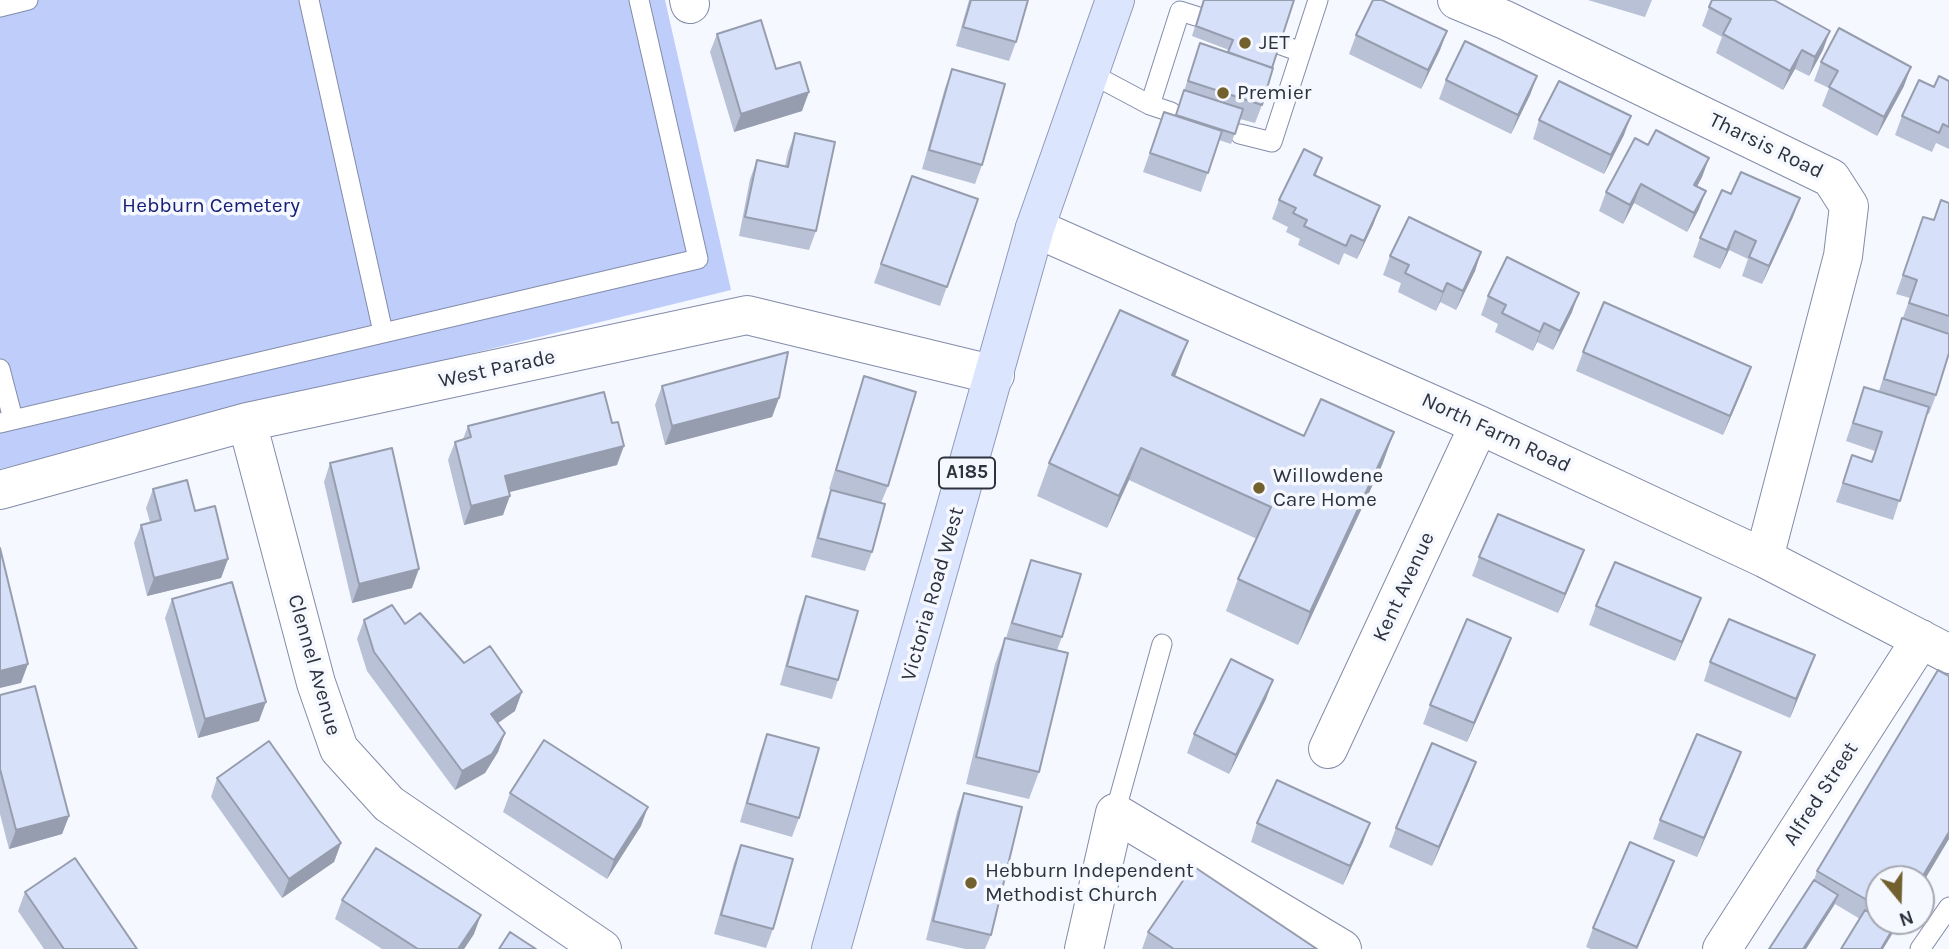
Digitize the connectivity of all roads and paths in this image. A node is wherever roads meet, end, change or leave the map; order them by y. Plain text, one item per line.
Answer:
1 (28, 0) edge
2 (309, 0) edge
3 (639, 0) edge
4 (1115, 0) edge
5 (1318, 0) edge
6 (1457, 0) edge
7 (0, 6) edge
8 (1509, 10) edge
9 (1301, 52) junction
10 (1090, 73) junction
11 (1150, 105) junction
12 (1171, 112) edge
13 (1240, 134) edge
14 (1035, 228) junction
15 (383, 332) junction
16 (0, 369) edge
17 (995, 375) junction
18 (6, 421) edge
19 (247, 422) junction
20 (1479, 425) junction
21 (0, 490) edge
22 (1764, 558) junction
23 (1162, 644) dead end
24 (1935, 646) edge
25 (1328, 750) dead end
26 (1115, 813) junction
27 (1949, 907) edge
28 (602, 949) edge
29 (831, 949) edge
30 (1083, 949) edge
31 (1342, 949) edge
32 (1722, 949) edge
33 (1920, 949) edge

1 - 7 lane
2 - 15 lane
3 - 15 lane
4 - 10 main road, Victoria Road West / A185
5 - 9 lane
6 - 8 street, Tharsis Road
8 - 22 street, Tharsis Road
9 - 11 lane
9 - 13 lane
10 - 11 lane
10 - 14 main road, Victoria Road West / A185
11 - 12 lane
14 - 17 main road, Victoria Road West / A185
14 - 20 street, North Farm Road
15 - 18 lane
16 - 18 lane
17 - 19 street, West Parade
17 - 29 main road, Victoria Road West / A185
19 - 21 street, West Parade
19 - 28 street, Clennel Avenue
20 - 22 street, North Farm Road
20 - 25 street, Kent Avenue
22 - 24 street, North Farm Road
23 - 26 lane
24 - 32 street, Alfred Street
26 - 30 street
26 - 31 street
27 - 33 lane

